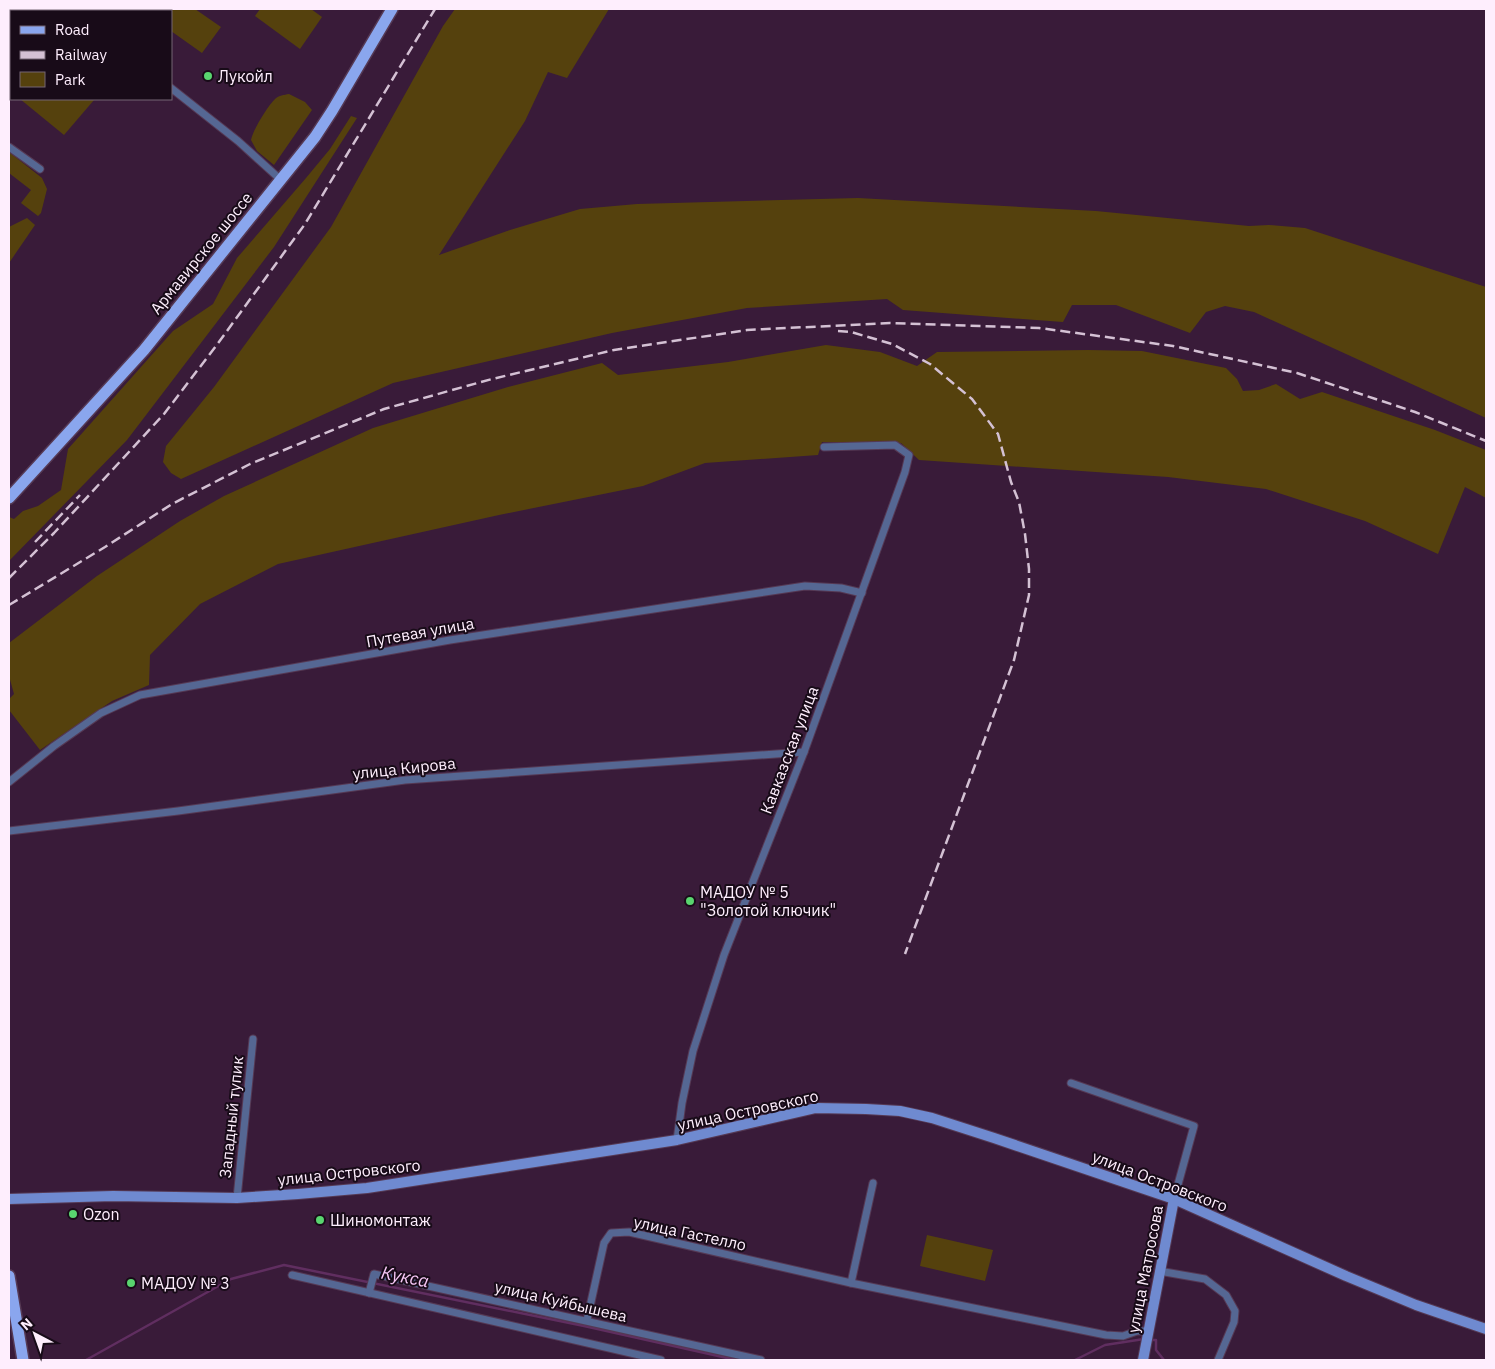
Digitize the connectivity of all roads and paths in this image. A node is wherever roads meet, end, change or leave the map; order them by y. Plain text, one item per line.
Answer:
1 (392, 9) edge
2 (172, 89) edge
3 (9, 147) edge
4 (40, 169) dead end
5 (281, 180) junction
6 (824, 446) dead end
7 (9, 498) edge
8 (862, 593) junction
9 (804, 752) junction
10 (9, 782) edge
11 (9, 831) edge
12 (253, 1039) dead end
13 (1071, 1083) dead end
14 (677, 1140) junction
15 (873, 1183) dead end
16 (237, 1198) junction
17 (1174, 1198) junction
18 (9, 1199) edge
19 (1159, 1271) junction
20 (292, 1275) dead end
21 (9, 1276) edge
22 (851, 1283) junction
23 (371, 1286) junction
24 (587, 1320) junction
25 (1486, 1329) edge
26 (1148, 1337) junction
27 (23, 1360) edge
28 (661, 1360) edge
29 (761, 1360) edge
30 (1143, 1360) edge
31 (1218, 1360) edge

1 - 5 main road, Армавирское шоссе
2 - 5 street
3 - 4 street
5 - 7 main road, Армавирское шоссе
6 - 8 street, Кавказская улица
8 - 9 street, Кавказская улица
8 - 10 street, Путевая улица
9 - 11 street, улица Кирова
9 - 14 street, Кавказская улица
12 - 16 street, Западный тупик
13 - 17 street, улица Матросова
14 - 16 street, улица Островского
14 - 17 street, улица Островского
15 - 22 street
16 - 18 street, улица Островского
17 - 19 street, улица Матросова
17 - 25 street, улица Островского
19 - 26 street, улица Матросова
19 - 31 street
20 - 23 street, улица Куйбышева
21 - 27 main road
22 - 24 street, улица Гастелло
22 - 26 street, улица Гастелло
23 - 24 street, улица Куйбышева
23 - 28 street, улица Куйбышева
24 - 29 street, улица Куйбышева
26 - 30 street, улица Матросова

